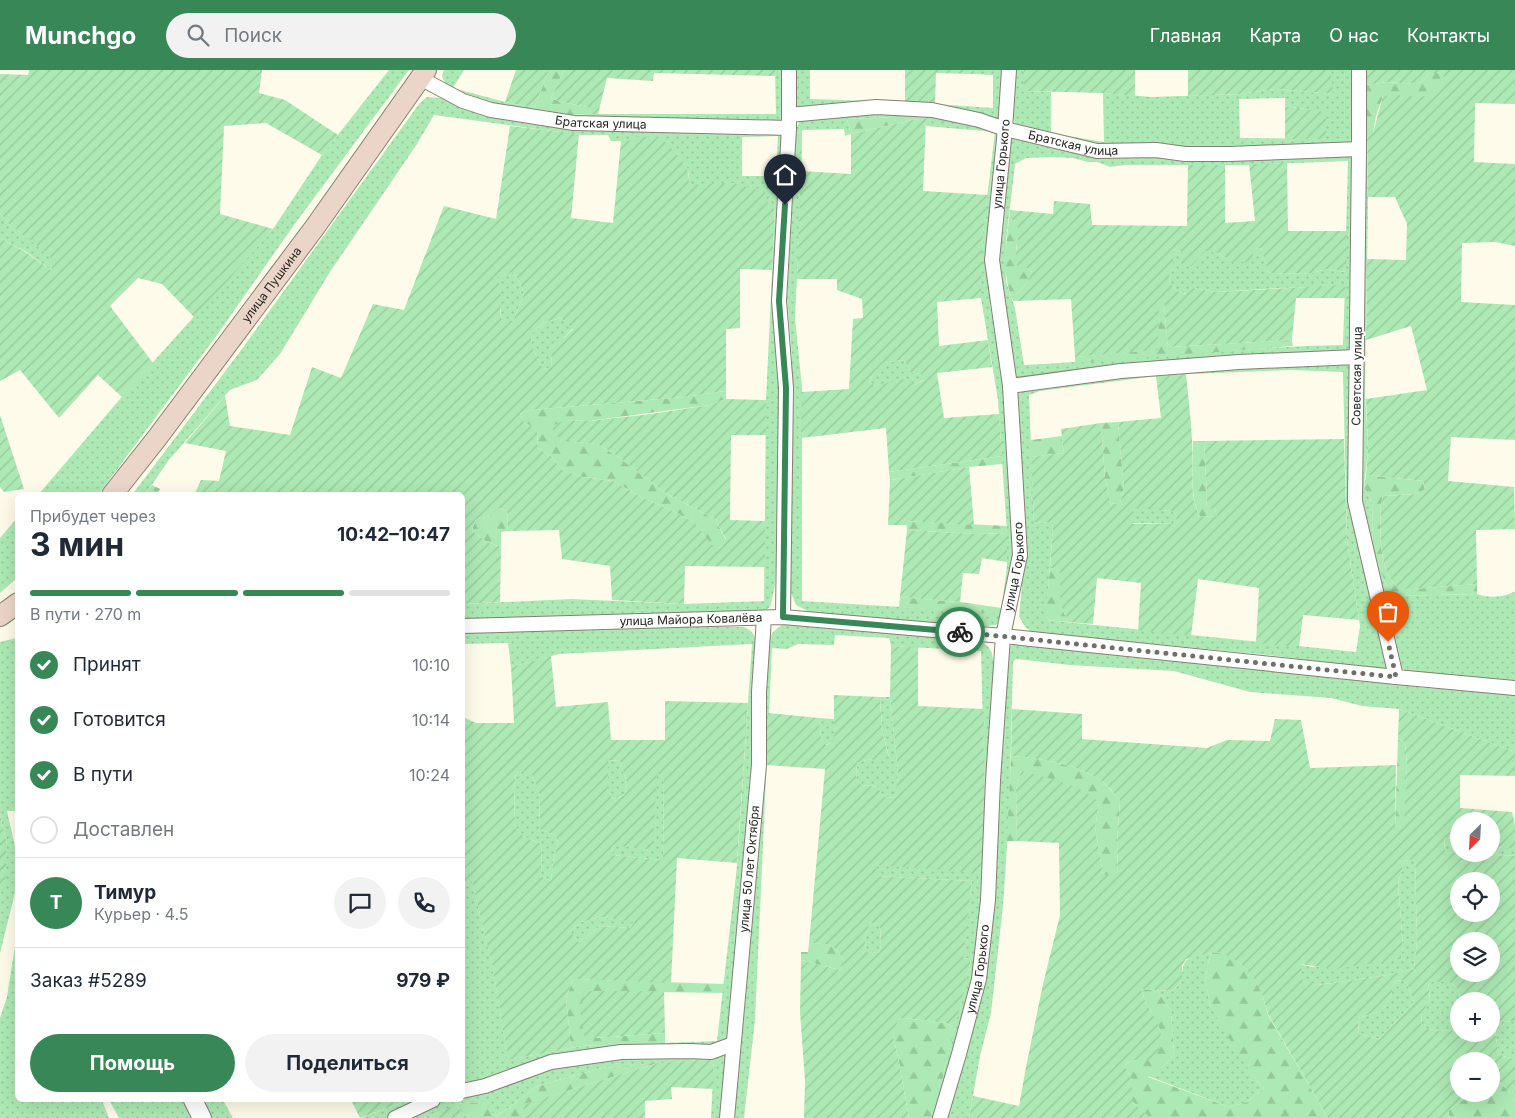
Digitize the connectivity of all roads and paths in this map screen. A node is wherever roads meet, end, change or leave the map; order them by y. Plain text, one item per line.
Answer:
1 (789, 70) edge
2 (1009, 70) edge
3 (1359, 70) edge
4 (423, 74) edge
5 (789, 121) junction
6 (1005, 129) junction
7 (1360, 149) junction
8 (1357, 358) junction
9 (1010, 386) junction
10 (114, 492) edge
11 (15, 606) edge
12 (0, 616) edge
13 (783, 617) junction
14 (764, 618) junction
15 (465, 626) edge
16 (1003, 636) junction
17 (1396, 677) junction
18 (1515, 688) edge
19 (733, 1044) junction
20 (465, 1091) edge
21 (194, 1102) edge
22 (429, 1102) edge
23 (202, 1118) edge
24 (395, 1118) edge
25 (727, 1118) edge
26 (940, 1118) edge

1 - 5 street
2 - 6 street, улица Горького
3 - 7 street, Советская улица
4 - 5 street, Братская улица
4 - 10 main road, улица Пушкина
5 - 6 street, Братская улица
5 - 13 street
6 - 7 street, Братская улица
6 - 9 street, улица Горького
7 - 8 street, Советская улица
8 - 9 street
8 - 17 street, Советская улица
9 - 16 street, улица Горького
11 - 12 main road
13 - 14 street, улица Майора Ковалёва
13 - 16 street, улица Майора Ковалёва
14 - 15 street, улица Майора Ковалёва
14 - 19 street, улица 50 лет Октября
16 - 17 street, улица Майора Ковалёва
16 - 26 street, улица Горького
17 - 18 street, улица Майора Ковалёва
19 - 20 street
19 - 25 street, улица 50 лет Октября
21 - 23 street
22 - 24 street

